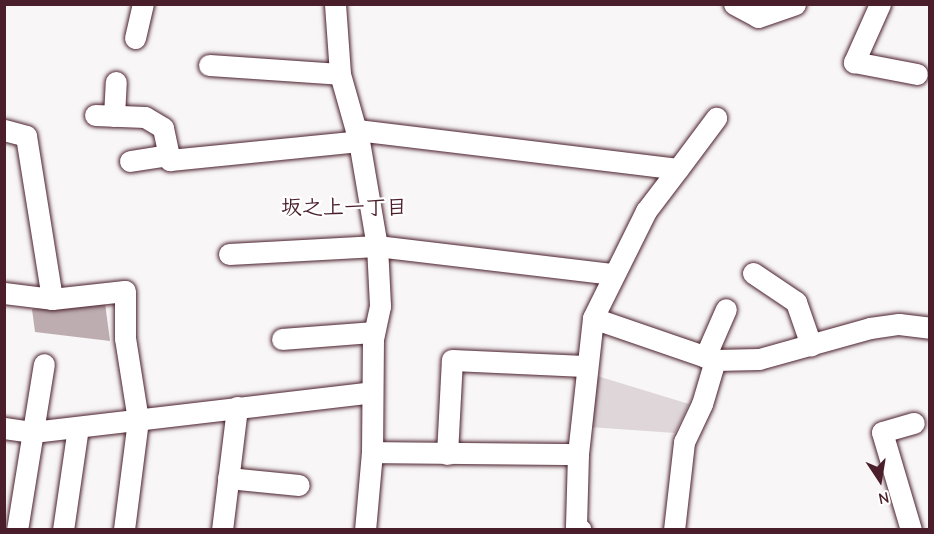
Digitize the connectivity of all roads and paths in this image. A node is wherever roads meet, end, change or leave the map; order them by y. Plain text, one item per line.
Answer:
1 (142, 4) edge
2 (336, 4) edge
3 (734, 4) edge
4 (795, 4) edge
5 (880, 4) edge
6 (135, 38) dead end
7 (209, 65) dead end
8 (340, 74) junction
9 (917, 74) dead end
10 (116, 82) dead end
11 (716, 118) dead end
12 (4, 130) edge
13 (358, 135) junction
14 (168, 155) junction
15 (130, 161) dead end
16 (678, 169) junction
17 (377, 246) junction
18 (228, 254) dead end
19 (753, 273) dead end
20 (613, 274) junction
21 (4, 293) edge
22 (52, 299) junction
23 (726, 309) dead end
24 (593, 318) junction
25 (930, 328) edge
26 (374, 332) junction
27 (282, 339) dead end
28 (811, 345) junction
29 (710, 358) junction
30 (44, 364) dead end
31 (585, 366) junction
32 (372, 392) junction
33 (237, 407) junction
34 (138, 420) junction
35 (914, 423) dead end
36 (78, 427) junction
37 (4, 428) edge
38 (33, 432) junction
39 (372, 452) junction
40 (447, 454) junction
41 (578, 454) junction
42 (228, 478) junction
43 (299, 485) dead end
44 (17, 530) edge
45 (63, 530) edge
46 (124, 530) edge
47 (222, 530) edge
48 (365, 530) edge
49 (581, 530) edge
50 (674, 530) edge
51 (911, 530) edge

1 - 6 street
2 - 8 street
3 - 4 street
5 - 9 street
7 - 8 street
8 - 13 street
10 - 14 street
11 - 16 street
12 - 22 street
13 - 14 street
13 - 16 street
13 - 17 street
14 - 15 street
16 - 20 street
17 - 18 street
17 - 20 street
17 - 26 street
19 - 28 street
20 - 24 street
21 - 22 street
22 - 34 street
23 - 29 street
24 - 29 street
24 - 31 street
25 - 28 street
26 - 27 street
26 - 32 street
28 - 29 street
29 - 50 street
30 - 38 street
31 - 40 street
31 - 41 street
32 - 33 street
32 - 39 street
33 - 34 street
33 - 42 street
34 - 36 street
34 - 46 street
35 - 51 street
36 - 38 street
36 - 45 street
37 - 38 street
38 - 44 street
39 - 40 street
39 - 48 street
40 - 41 street
41 - 49 street
42 - 43 street
42 - 47 street

